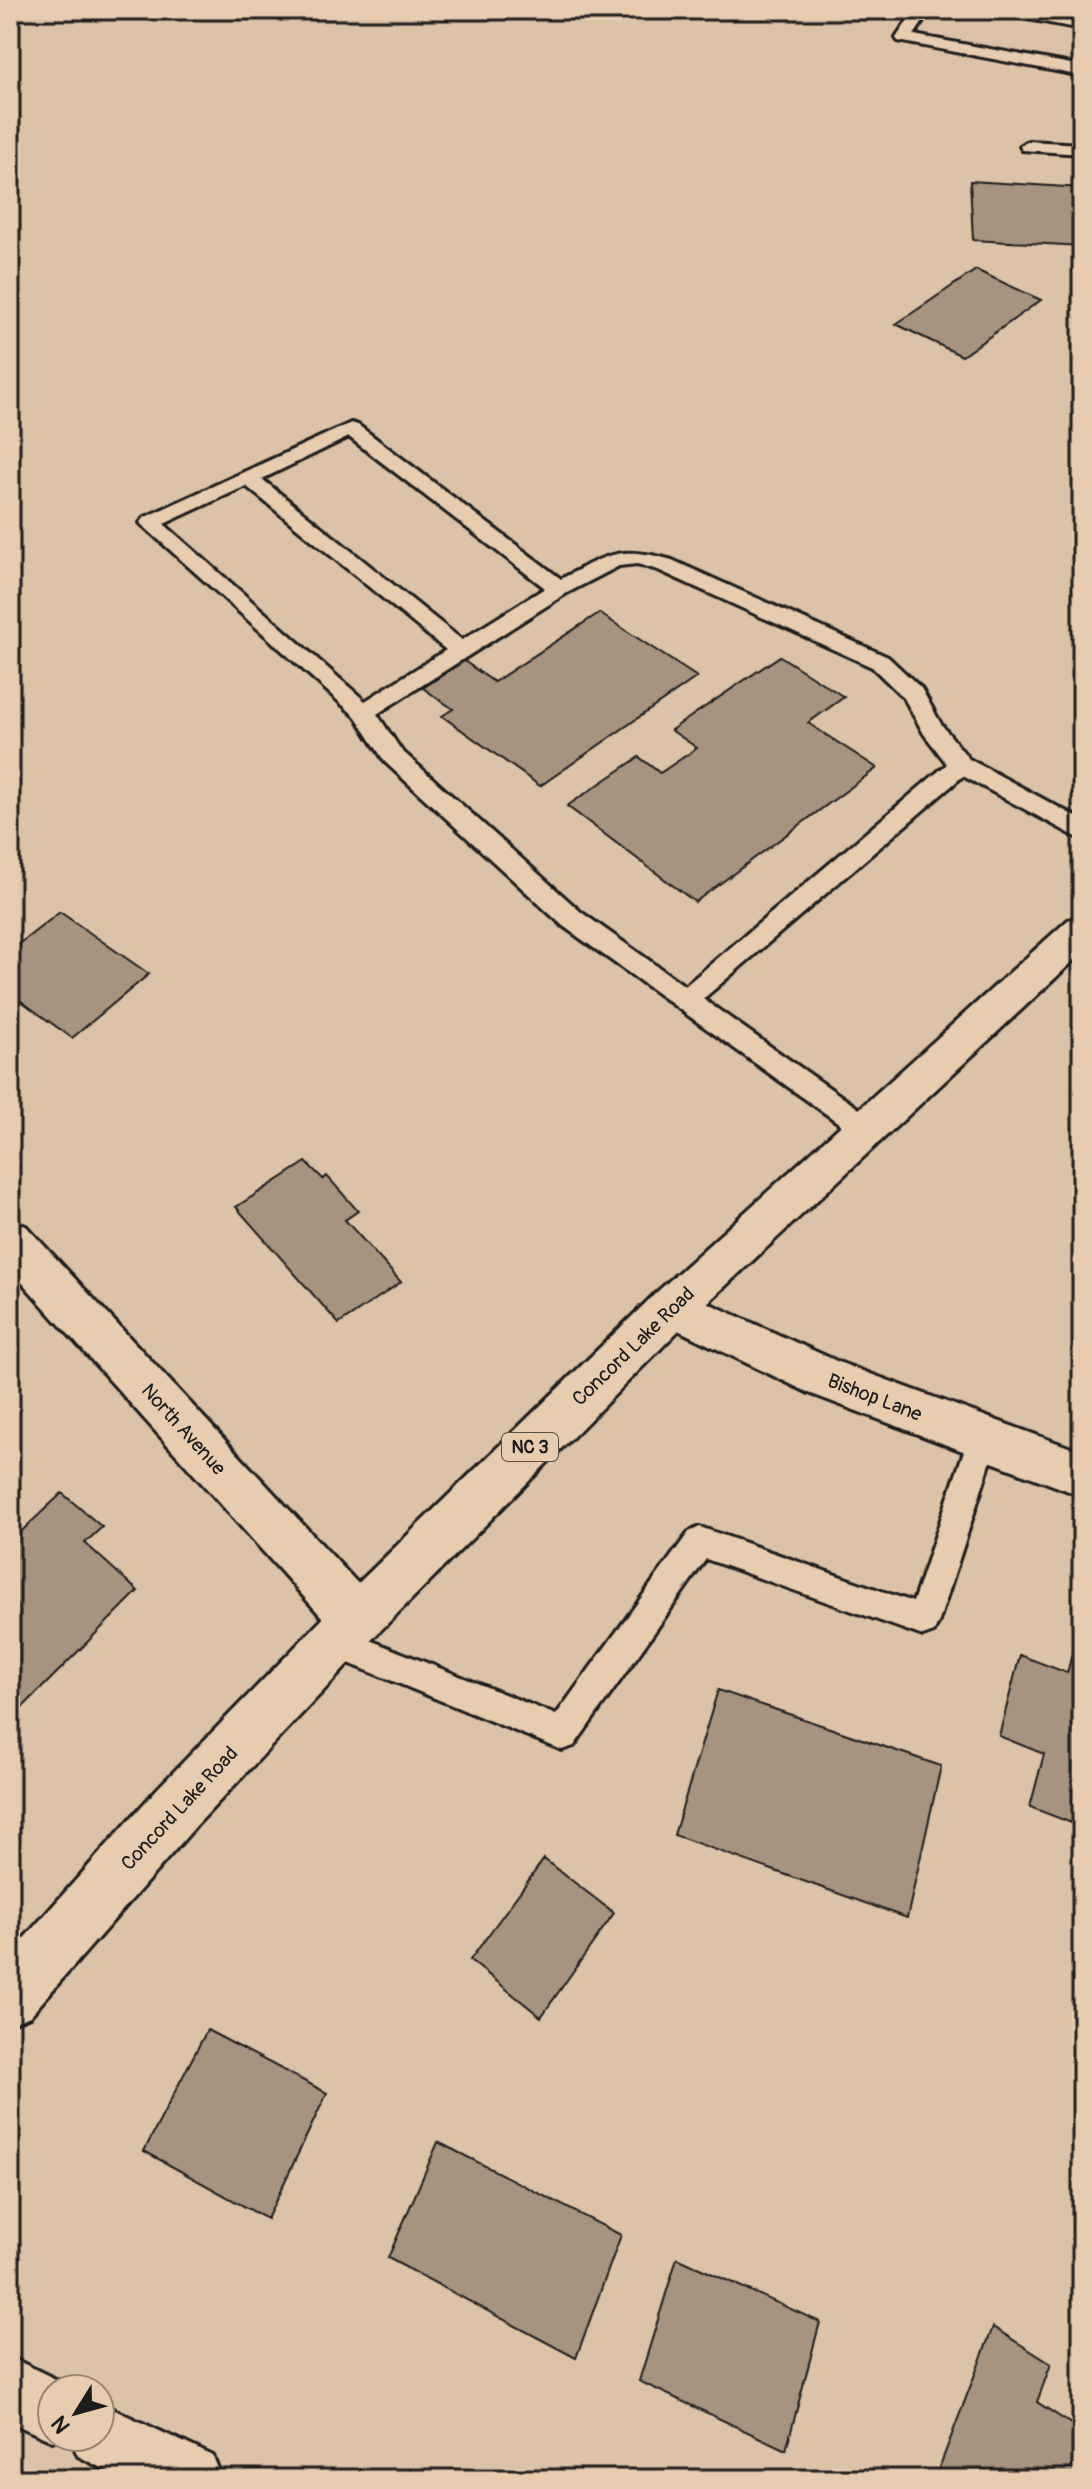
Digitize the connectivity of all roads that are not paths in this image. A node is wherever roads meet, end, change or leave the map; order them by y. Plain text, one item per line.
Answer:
1 (923, 10) edge
2 (1006, 10) edge
3 (1054, 14) edge
4 (1082, 24) edge
5 (1082, 71) edge
6 (1028, 146) dead end
7 (1082, 149) edge
8 (247, 477) junction
9 (559, 588) junction
10 (461, 650) junction
11 (364, 712) junction
12 (961, 765) junction
13 (1082, 831) edge
14 (1082, 930) edge
15 (684, 1001) junction
16 (866, 1128) junction
17 (10, 1239) edge
18 (673, 1306) junction
19 (983, 1439) junction
20 (1082, 1474) edge
21 (346, 1630) junction
22 (10, 1996) edge
23 (10, 2388) edge
24 (36, 2402) edge
25 (116, 2442) edge
26 (190, 2479) edge

1 - 5 lane
2 - 3 lane
3 - 4 lane
6 - 7 lane
8 - 9 lane
8 - 10 lane
8 - 11 lane
9 - 10 lane
9 - 12 lane
10 - 11 lane
11 - 15 lane
12 - 13 lane
12 - 15 lane
14 - 16 main road, Concord Lake Road / NC 3
15 - 16 lane
16 - 18 main road, Concord Lake Road / NC 3
17 - 21 main road, North Avenue
18 - 19 main road, Bishop Lane
18 - 21 main road, Concord Lake Road / NC 3
19 - 20 main road, Bishop Lane
19 - 21 lane
21 - 22 main road, Concord Lake Road / NC 3
23 - 24 main road
25 - 26 main road

